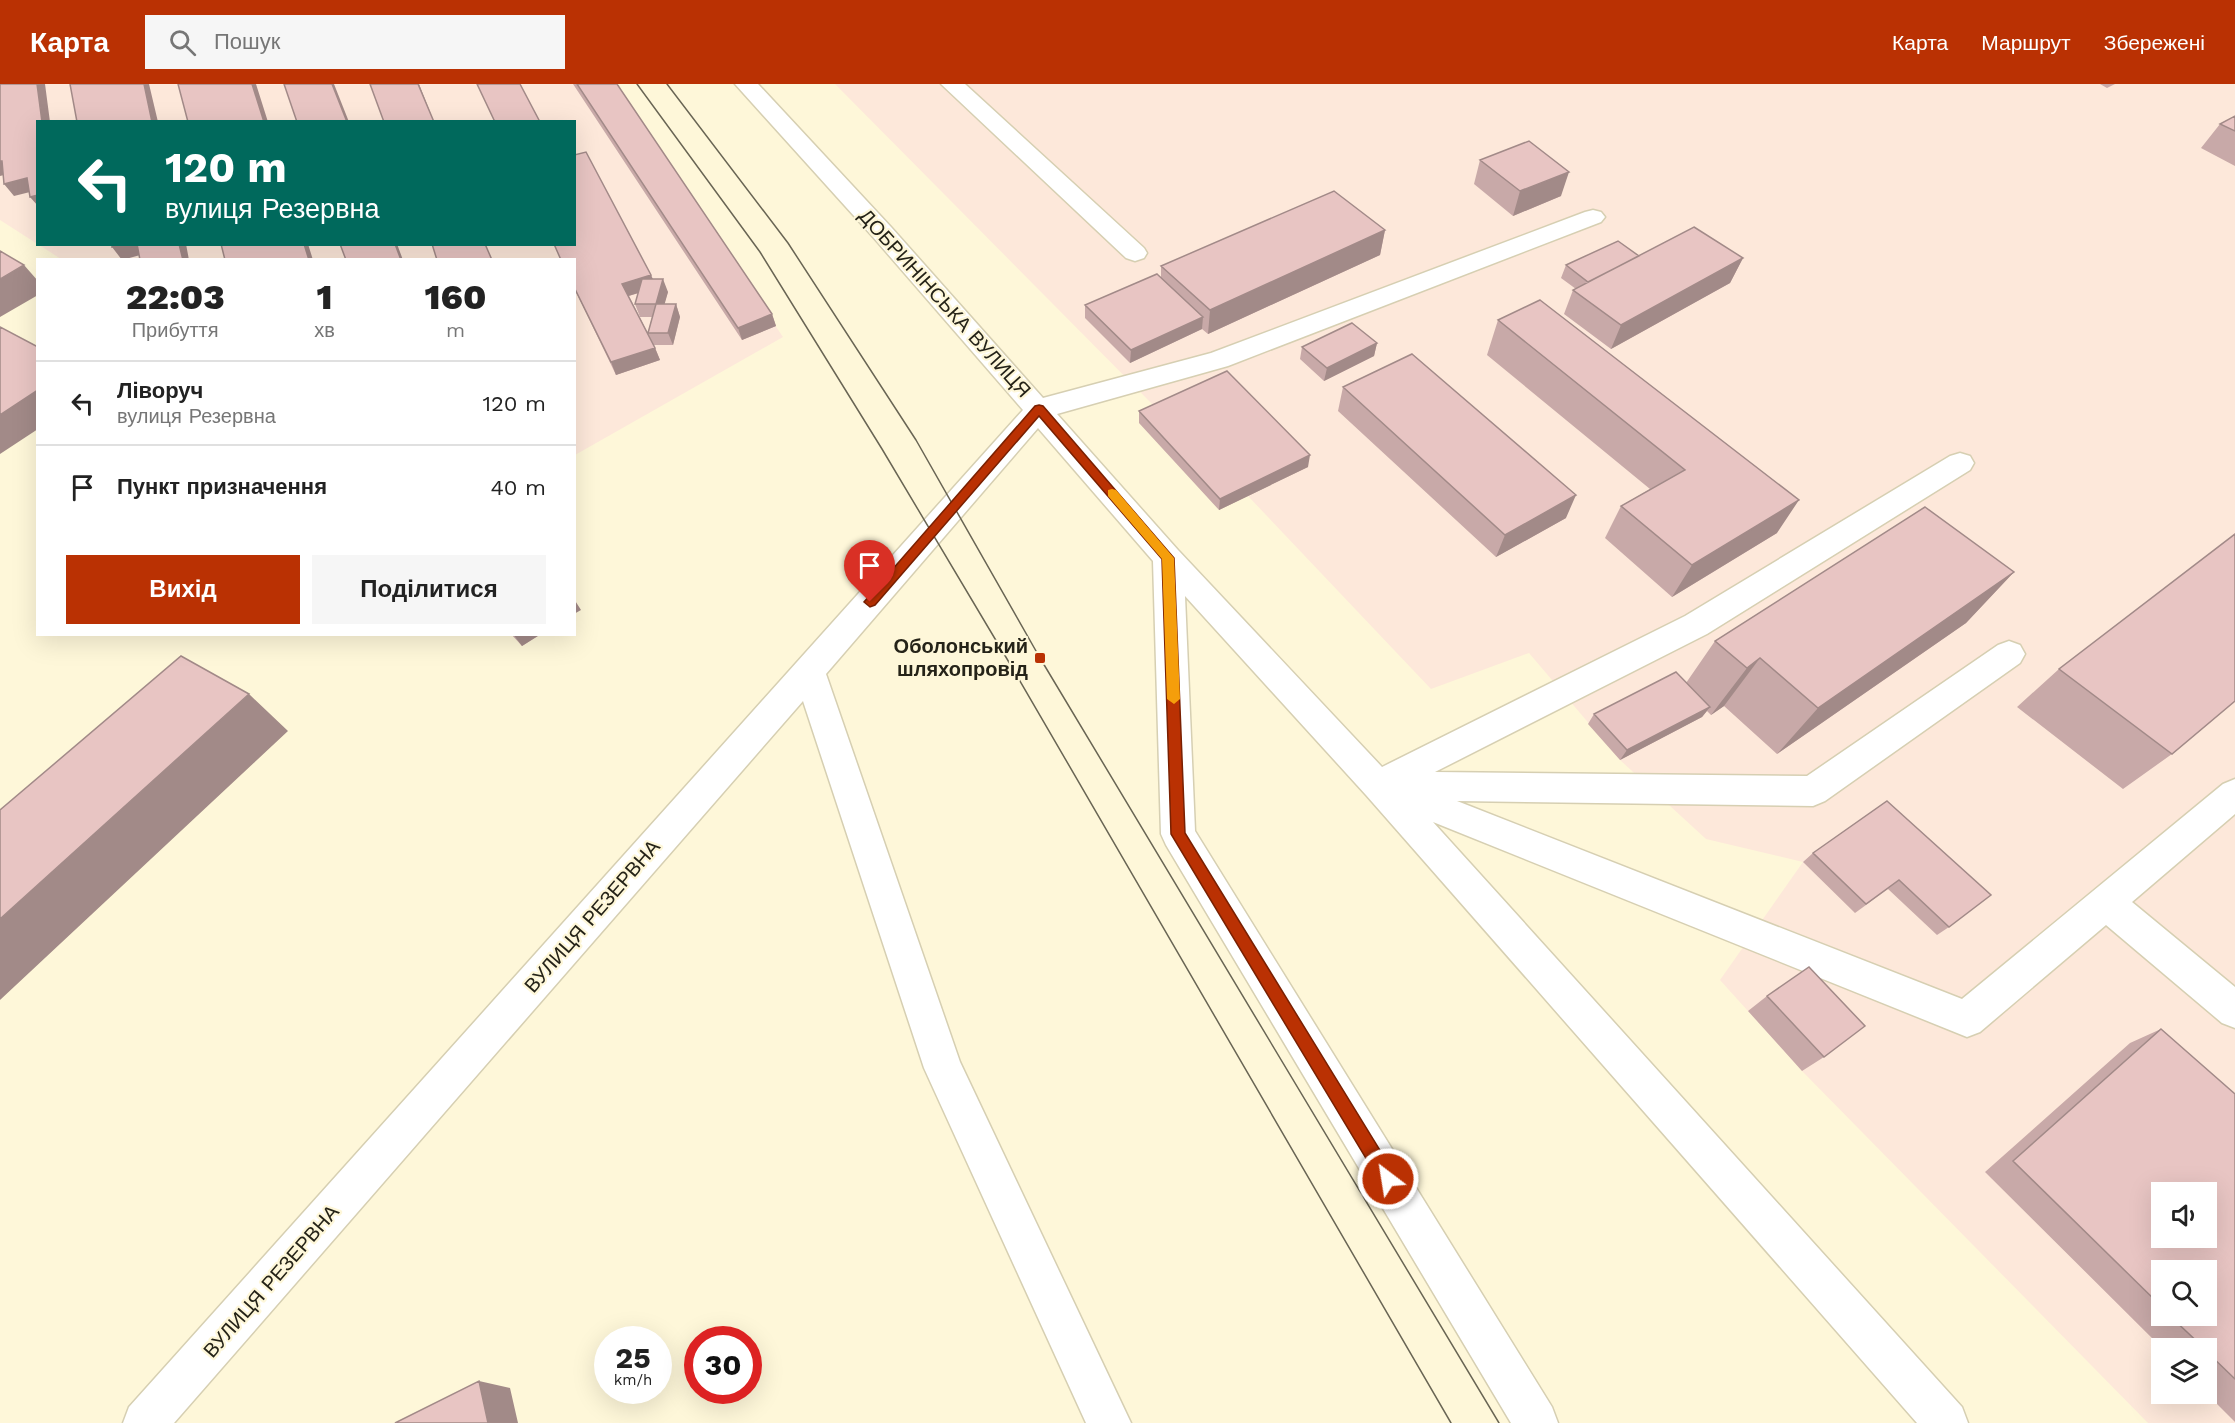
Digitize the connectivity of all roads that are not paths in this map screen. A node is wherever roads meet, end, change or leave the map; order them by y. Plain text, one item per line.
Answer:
1 (746, 84) edge
2 (952, 84) edge
3 (1593, 217) dead end
4 (1135, 253) dead end
5 (1039, 408) junction
6 (1960, 463) dead end
7 (1168, 558) junction
8 (2009, 654) dead end
9 (809, 671) junction
10 (1378, 785) junction
11 (2235, 794) edge
12 (2106, 903) junction
13 (2235, 1010) edge
14 (145, 1423) edge
15 (1109, 1423) edge
16 (1536, 1423) edge
17 (1946, 1423) edge

1 - 5 street, ДОБРИНІНСЬКА ВУЛИЦЯ
2 - 4 street
3 - 5 street
5 - 7 street, ДОБРИНІНСЬКА ВУЛИЦЯ
5 - 9 street, ВУЛИЦЯ РЕЗЕРВНА
6 - 10 street
7 - 10 street, ДОБРИНІНСЬКА ВУЛИЦЯ
7 - 16 street
8 - 10 street
9 - 14 street, ВУЛИЦЯ РЕЗЕРВНА
9 - 15 street
10 - 12 street
10 - 17 street, ДОБРИНІНСЬКА ВУЛИЦЯ
11 - 12 street
12 - 13 street

